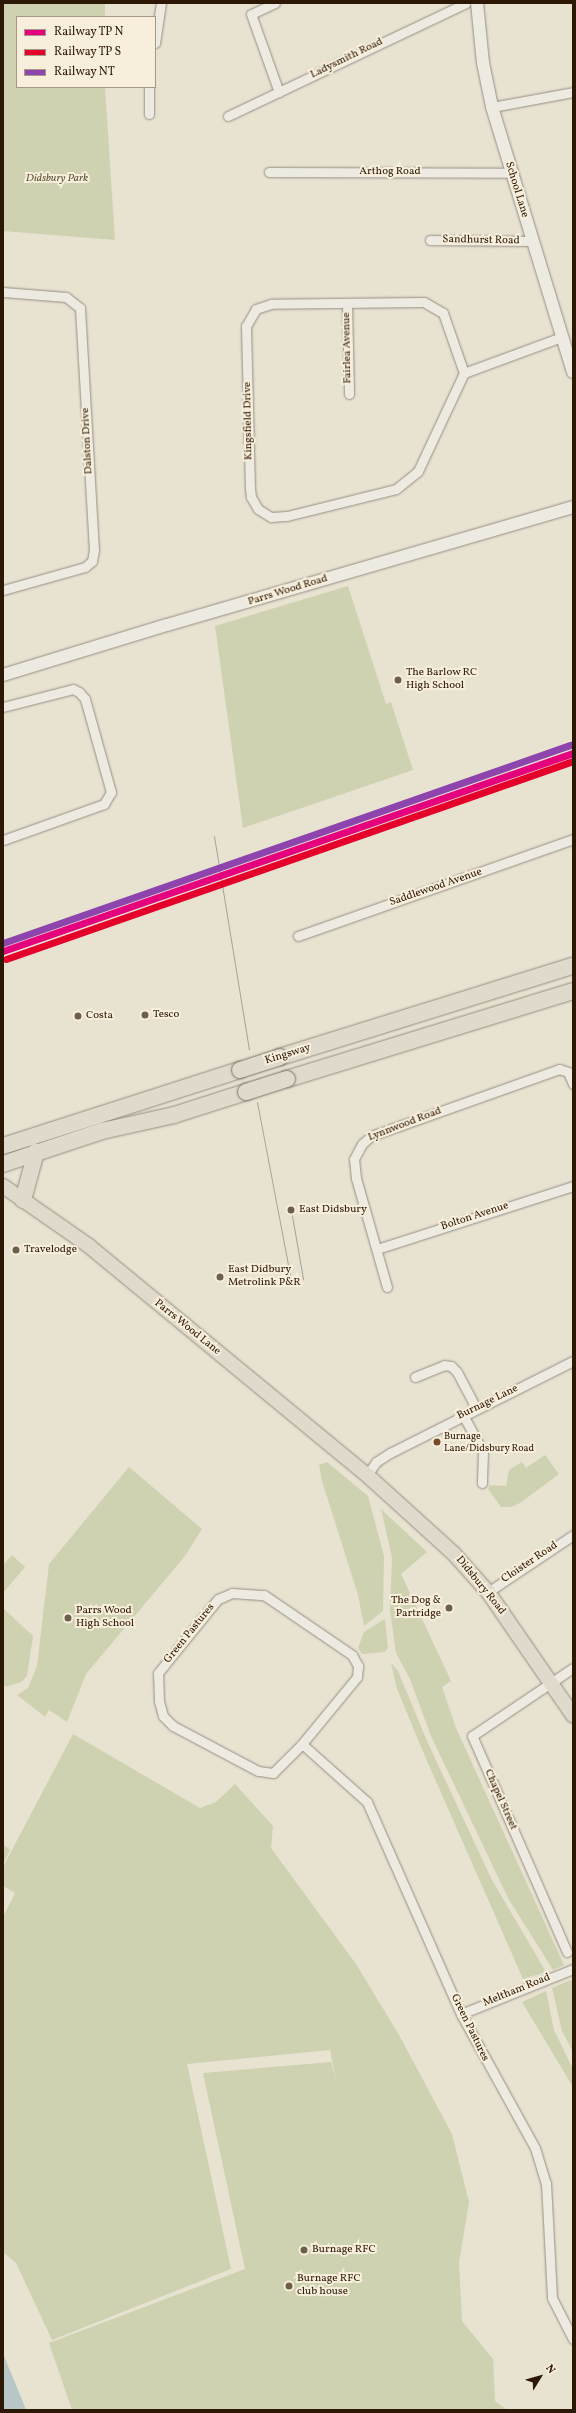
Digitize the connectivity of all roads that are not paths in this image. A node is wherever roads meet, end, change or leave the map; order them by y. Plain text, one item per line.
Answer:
1 (161, 3) edge
2 (275, 3) edge
3 (466, 3) edge
4 (477, 3) edge
5 (156, 36) edge
6 (149, 88) edge
7 (279, 92) junction
8 (573, 92) edge
9 (492, 107) junction
10 (149, 114) dead end
11 (228, 116) dead end
12 (269, 172) dead end
13 (511, 172) junction
14 (430, 240) dead end
15 (532, 241) junction
16 (3, 292) edge
17 (347, 303) junction
18 (562, 337) junction
19 (573, 372) edge
20 (464, 373) junction
21 (349, 394) dead end
22 (573, 507) edge
23 (3, 590) edge
24 (3, 675) edge
25 (3, 707) edge
26 (573, 839) edge
27 (3, 840) edge
28 (298, 936) dead end
29 (573, 966) edge
30 (573, 991) edge
31 (573, 1084) edge
32 (3, 1146) edge
33 (36, 1152) junction
34 (3, 1164) edge
35 (3, 1186) edge
36 (573, 1186) edge
37 (23, 1200) junction
38 (376, 1249) junction
39 (387, 1287) dead end
40 (573, 1361) edge
41 (415, 1377) dead end
42 (476, 1408) junction
43 (463, 1415) junction
44 (370, 1470) junction
45 (482, 1483) dead end
46 (573, 1535) edge
47 (488, 1592) junction
48 (573, 1668) edge
49 (551, 1682) junction
50 (573, 1715) edge
51 (302, 1744) junction
52 (567, 1952) dead end
53 (573, 1969) edge
54 (461, 2014) junction
55 (573, 2339) edge

1 - 5 street
2 - 7 street
3 - 7 street, Ladysmith Road
4 - 9 street, School Lane
6 - 10 street
7 - 11 street, Ladysmith Road
8 - 9 street
9 - 13 street, School Lane
12 - 13 street, Arthog Road
13 - 15 street, School Lane
14 - 15 street, Sandhurst Road
15 - 18 street, School Lane
16 - 23 street, Dalston Drive
17 - 20 street, Kingsfield Drive
17 - 20 street, Kingsfield Drive
17 - 21 street, Fairlea Avenue
18 - 19 street, School Lane
18 - 20 street
22 - 24 street, Parrs Wood Road
25 - 27 street
26 - 28 street, Saddlewood Avenue
29 - 32 highway, Kingsway, bridge
30 - 33 highway, Kingsway, bridge
31 - 38 street, Lynnwood Road
33 - 34 highway, Kingsway
33 - 37 highway
35 - 37 main road, Parrs Wood Lane
36 - 38 street, Bolton Avenue
37 - 44 main road, Parrs Wood Lane
38 - 39 street, Lynnwood Road
40 - 42 street, Burnage Lane
41 - 42 street
42 - 43 street, Burnage Lane
43 - 44 street, Burnage Lane
43 - 45 street
44 - 47 main road, Didsbury Road
46 - 47 street, Cloister Road
47 - 49 main road, Didsbury Road
48 - 49 street
49 - 50 main road, Didsbury Road
49 - 52 street, Chapel Street
51 - 51 street, Green Pastures
51 - 54 street, Green Pastures
53 - 54 street, Meltham Road
54 - 55 street, Green Pastures

